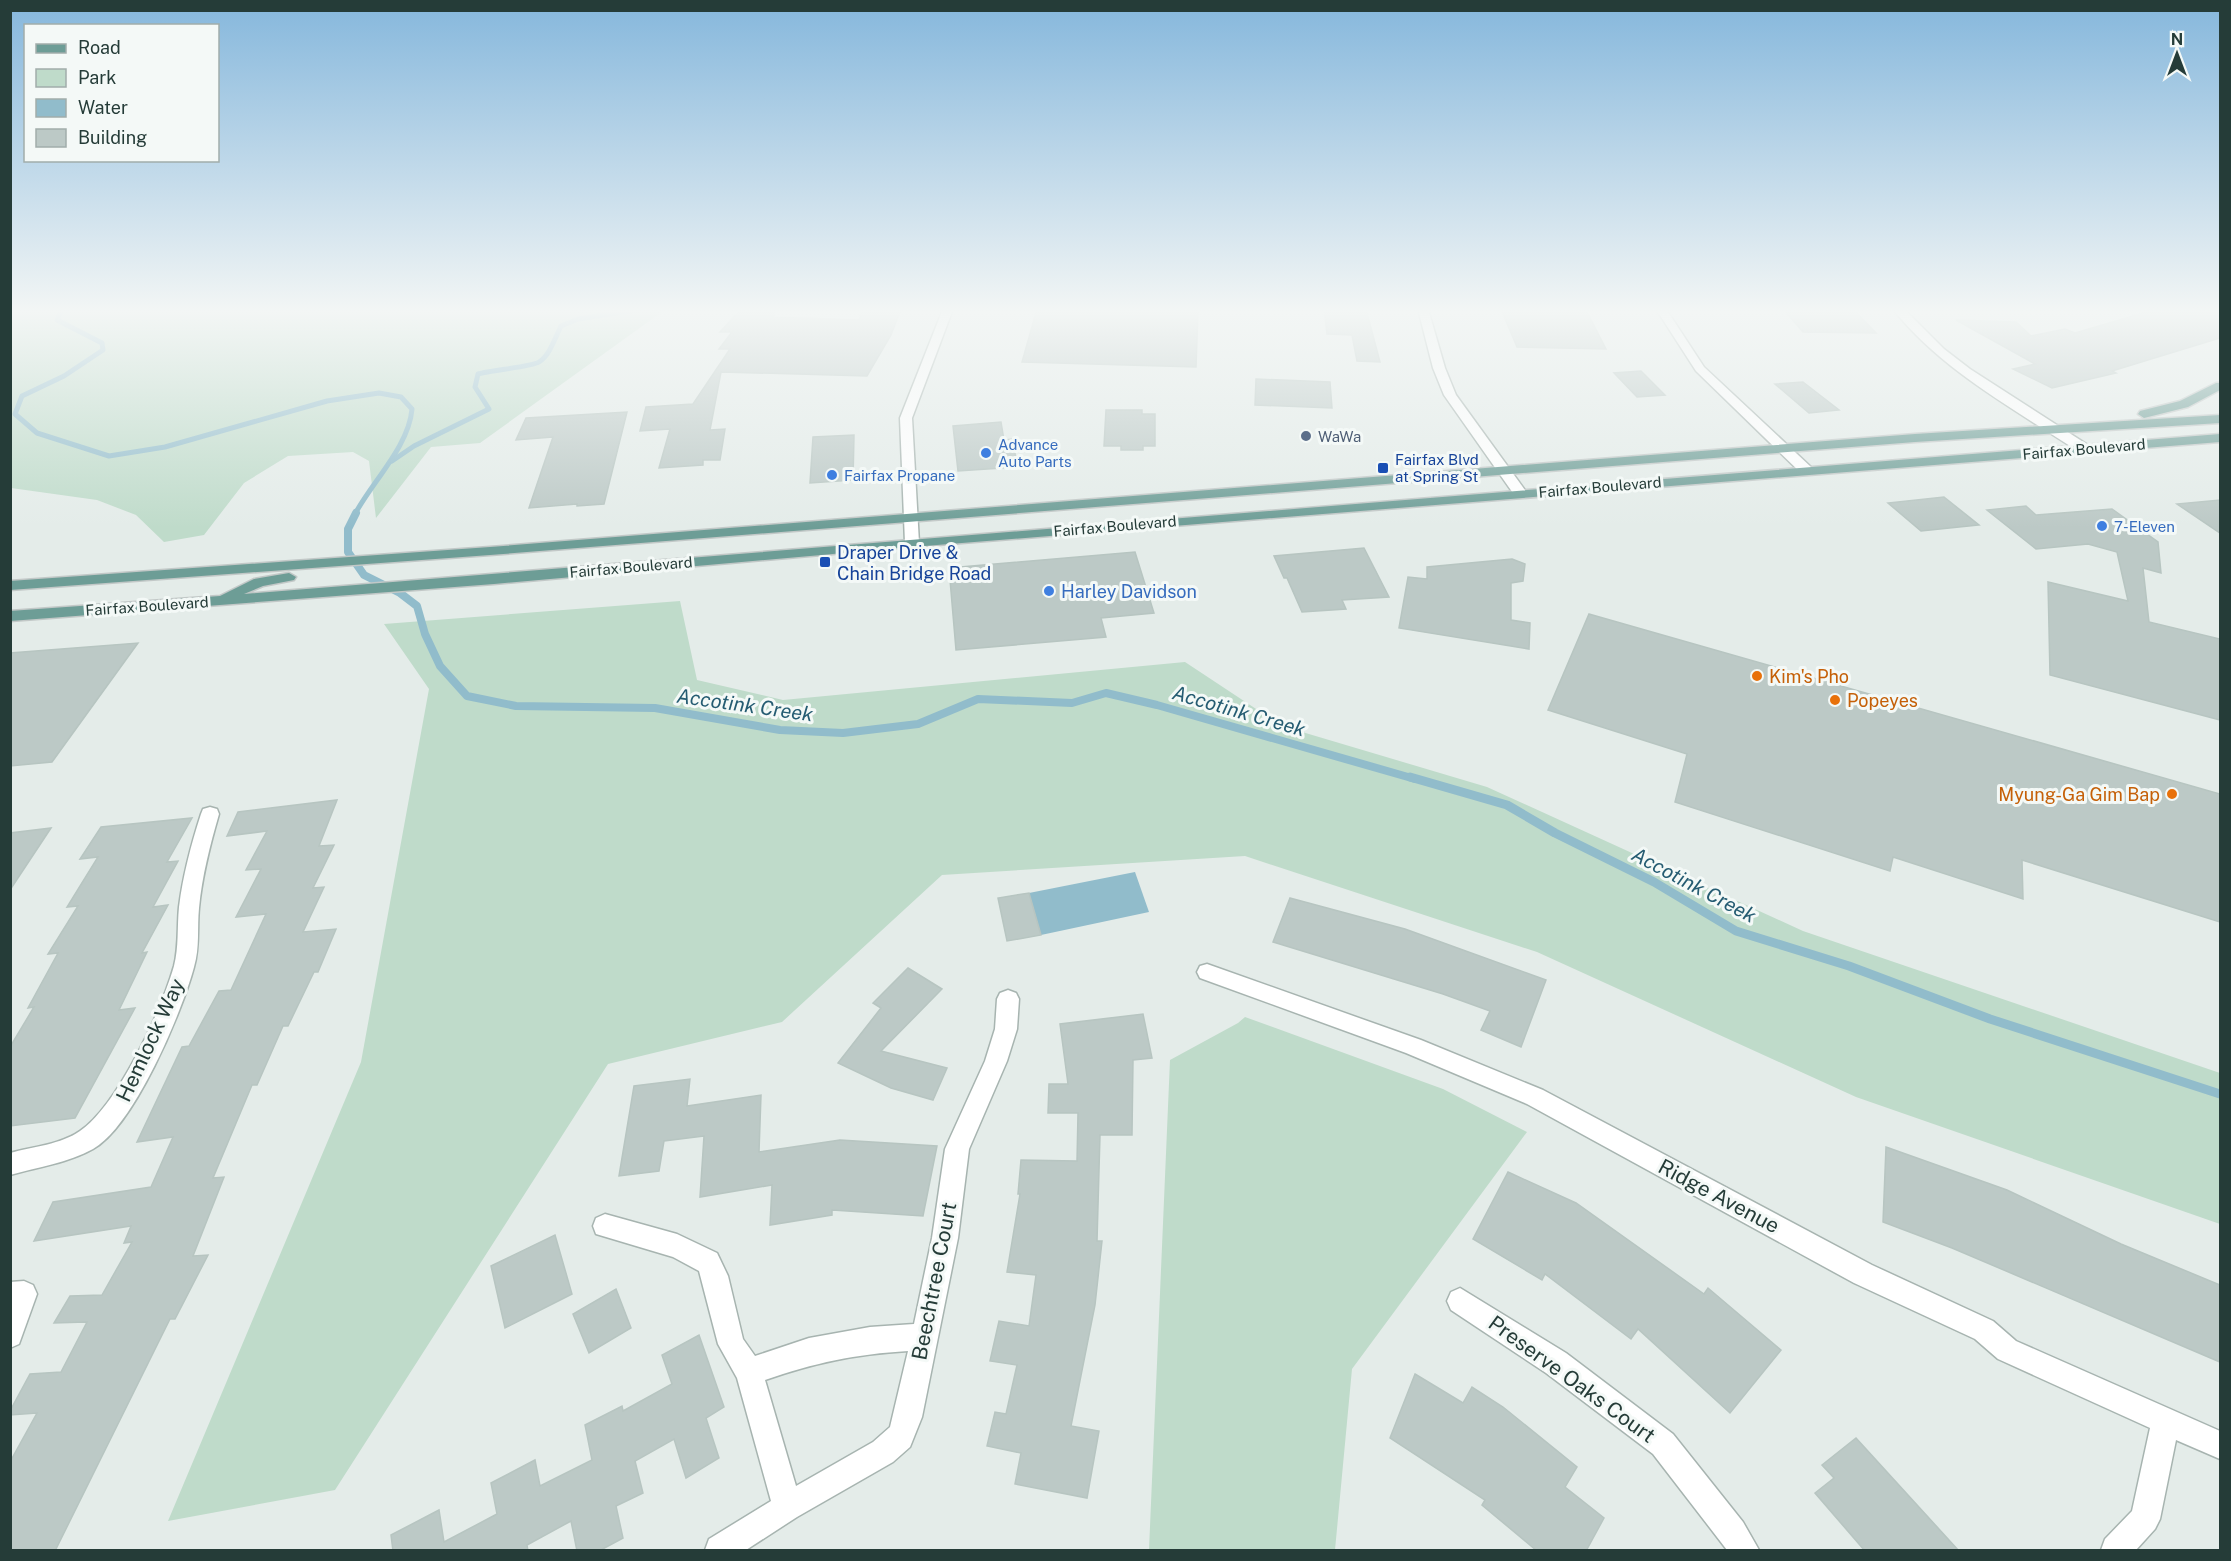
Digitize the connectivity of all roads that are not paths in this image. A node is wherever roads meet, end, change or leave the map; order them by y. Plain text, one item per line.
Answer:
1 (919, 382) edge
2 (1444, 382) edge
3 (1713, 382) edge
4 (1983, 382) edge
5 (2220, 386) edge
6 (2220, 418) edge
7 (2053, 428) junction
8 (2220, 438) edge
9 (2150, 444) junction
10 (2220, 446) edge
11 (1782, 448) junction
12 (2086, 450) junction
13 (1503, 470) junction
14 (1806, 470) junction
15 (1520, 493) junction
16 (910, 519) junction
17 (912, 543) junction
18 (464, 553) junction
19 (41, 584) junction
20 (10, 586) edge
21 (220, 600) junction
22 (14, 616) edge
23 (210, 814) dead end
24 (1207, 972) dead end
25 (1008, 999) dead end
26 (10, 1164) edge
27 (605, 1226) dead end
28 (10, 1295) edge
29 (1460, 1301) dead end
30 (10, 1335) edge
31 (924, 1337) junction
32 (749, 1372) junction
33 (2166, 1421) junction
34 (2220, 1445) edge
35 (787, 1507) junction
36 (720, 1551) edge
37 (1744, 1551) edge
38 (2116, 1551) edge

1 - 16 street
2 - 13 street
3 - 11 street
4 - 7 street
5 - 7 main road
6 - 7 main road, Fairfax Boulevard
7 - 11 main road, Fairfax Boulevard
7 - 12 street
8 - 9 main road, Fairfax Boulevard
9 - 10 main road
9 - 12 main road, Fairfax Boulevard
11 - 13 main road, Fairfax Boulevard
11 - 14 street
12 - 14 main road, Fairfax Boulevard
13 - 15 street
13 - 16 main road, Fairfax Boulevard
14 - 15 main road, Fairfax Boulevard
15 - 17 main road, Fairfax Boulevard
16 - 17 street
16 - 18 main road, Fairfax Boulevard
17 - 21 main road, Fairfax Boulevard
18 - 19 main road, Fairfax Boulevard
18 - 21 main road
19 - 20 main road, Fairfax Boulevard
19 - 22 main road
21 - 22 main road, Fairfax Boulevard
23 - 26 street, Hemlock Way
24 - 33 street, Ridge Avenue
25 - 31 street, Beechtree Court
27 - 32 street
28 - 30 street
29 - 37 street, Preserve Oaks Court
31 - 32 street
31 - 35 street, Beechtree Court
32 - 35 street
33 - 34 street, Ridge Avenue
33 - 38 street
35 - 36 street, Beechtree Court

